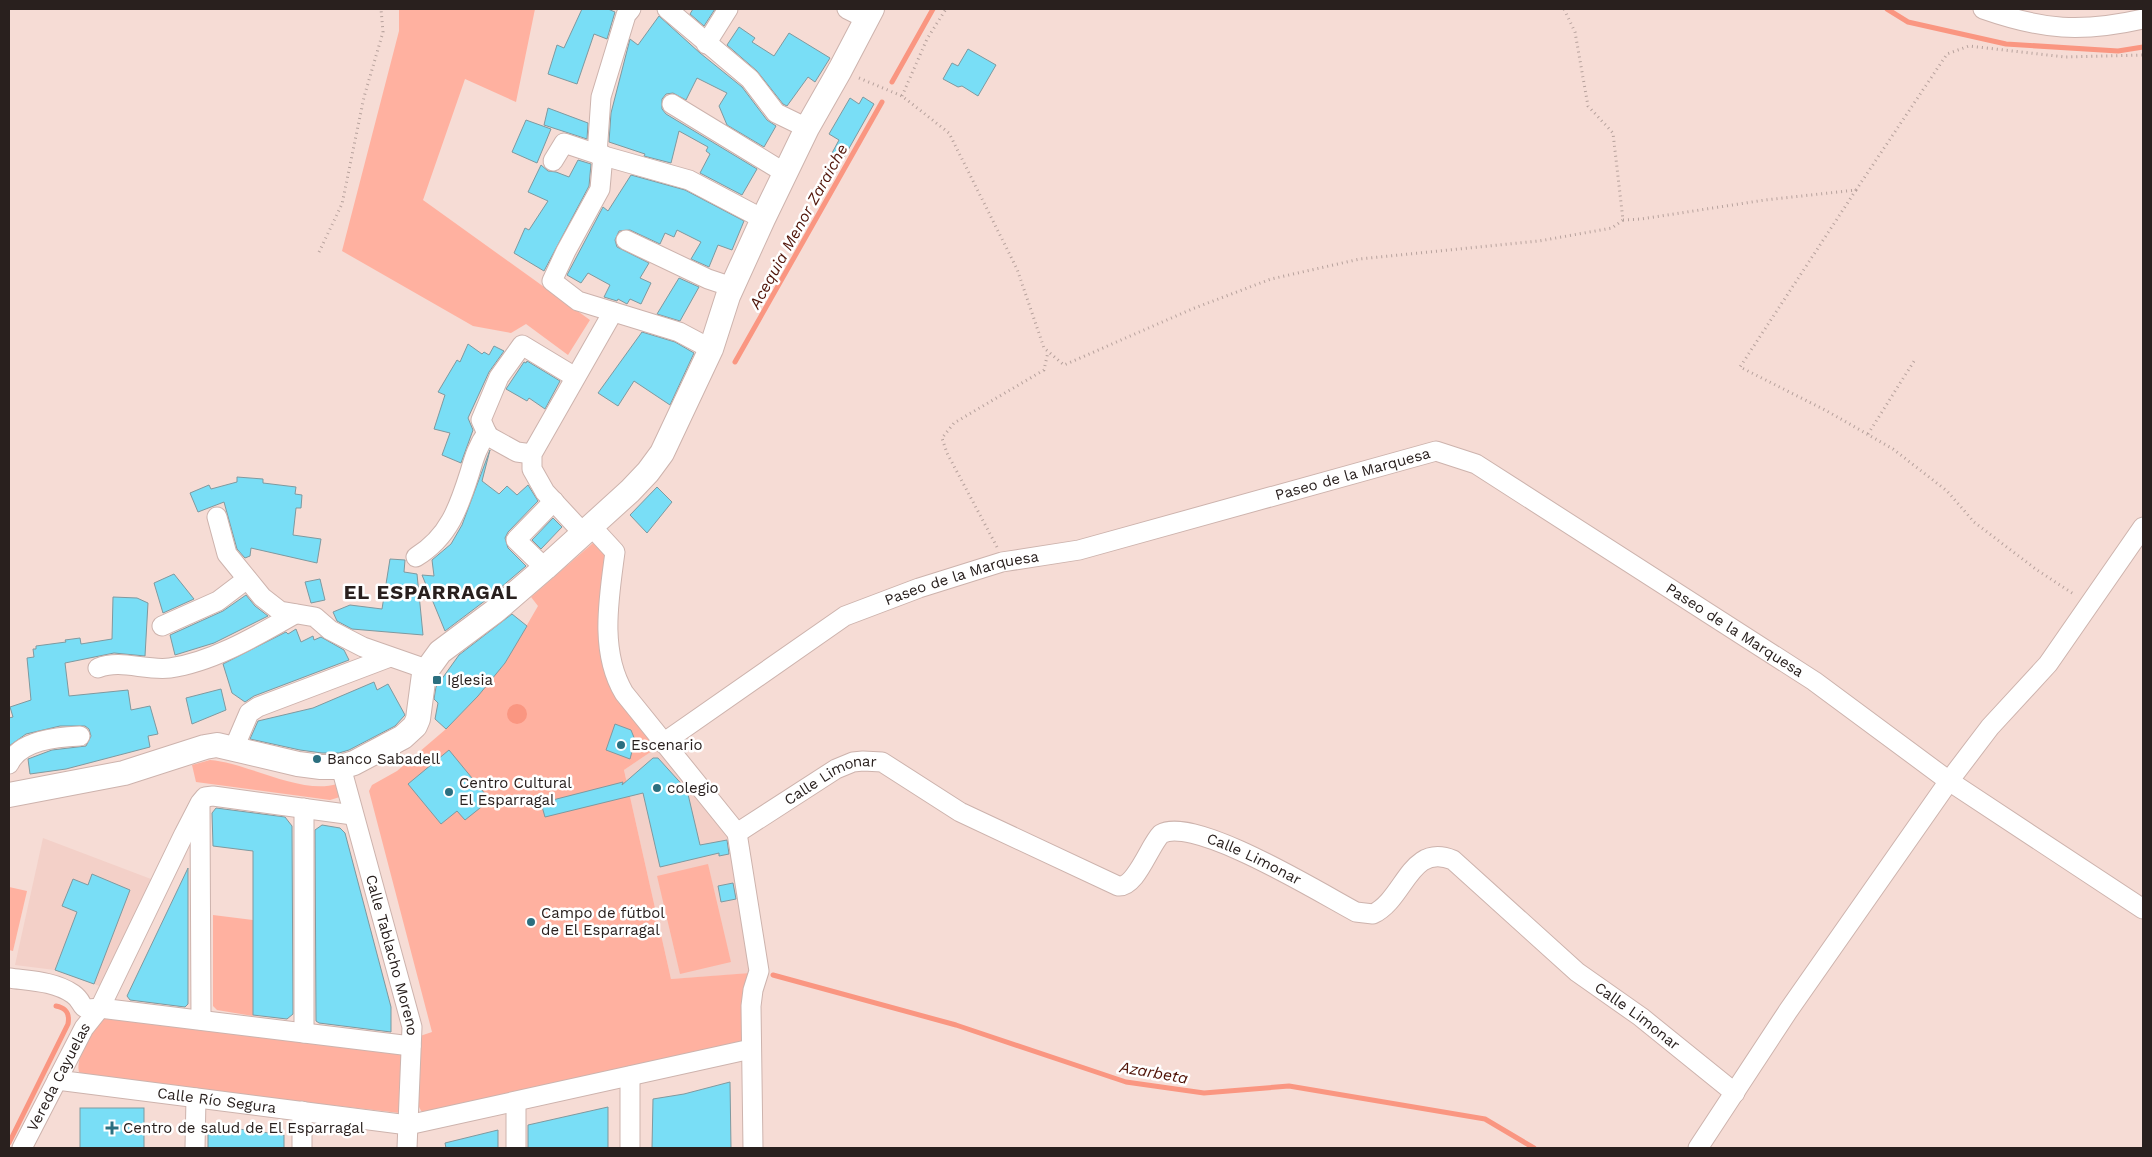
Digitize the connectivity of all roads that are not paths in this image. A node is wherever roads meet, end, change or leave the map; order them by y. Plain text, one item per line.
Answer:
1 (631, 9) edge
2 (667, 9) edge
3 (728, 9) edge
4 (1984, 9) edge
5 (862, 12) edge
6 (2143, 19) edge
7 (706, 44) junction
8 (672, 104) dead end
9 (807, 128) junction
10 (600, 155) junction
11 (553, 160) dead end
12 (785, 173) junction
13 (763, 219) junction
14 (626, 240) dead end
15 (732, 287) junction
16 (614, 312) junction
17 (711, 349) junction
18 (575, 377) junction
19 (487, 433) junction
20 (532, 454) junction
21 (554, 501) junction
22 (217, 518) dead end
23 (2143, 527) edge
24 (588, 530) junction
25 (416, 557) dead end
26 (545, 568) junction
27 (247, 578) junction
28 (295, 614) junction
29 (162, 626) dead end
30 (408, 663) junction
31 (98, 668) dead end
32 (80, 736) dead end
33 (663, 743) junction
34 (234, 748) junction
35 (10, 758) edge
36 (341, 767) junction
37 (1949, 781) junction
38 (9, 795) edge
39 (200, 802) junction
40 (304, 808) junction
41 (353, 816) junction
42 (737, 833) junction
43 (2143, 909) edge
44 (9, 978) edge
45 (100, 1008) junction
46 (201, 1020) junction
47 (304, 1033) junction
48 (411, 1046) junction
49 (752, 1050) junction
50 (630, 1076) junction
51 (57, 1080) junction
52 (1736, 1093) junction
53 (196, 1098) junction
54 (516, 1102) junction
55 (302, 1111) junction
56 (408, 1125) junction
57 (22, 1148) edge
58 (195, 1148) edge
59 (302, 1148) edge
60 (408, 1148) edge
61 (516, 1148) edge
62 (630, 1148) edge
63 (753, 1148) edge
64 (1698, 1148) edge

1 - 10 street
2 - 7 street
3 - 7 street
4 - 6 street
5 - 9 main road
7 - 9 street
8 - 12 street
9 - 12 main road
10 - 11 street
10 - 13 street
10 - 16 street
12 - 13 main road
13 - 15 main road
14 - 15 street
15 - 17 main road
16 - 17 street
16 - 18 street
17 - 24 main road
18 - 19 street
18 - 20 street
19 - 20 street
19 - 25 street
20 - 21 street
21 - 24 street
21 - 26 street
22 - 27 street
23 - 37 street
24 - 26 main road
24 - 33 street
26 - 30 main road
27 - 28 street
27 - 29 street
28 - 30 street
28 - 31 street
30 - 34 street
30 - 36 main road
32 - 35 street
33 - 37 street, Paseo de la Marquesa
33 - 42 street
34 - 36 main road
34 - 38 main road
36 - 41 street, Calle Tablacho Moreno
37 - 43 street, Paseo de la Marquesa
37 - 52 street
39 - 40 street
39 - 45 street, Vereda Cayuelas
39 - 46 street
40 - 41 street
40 - 47 street
41 - 48 street, Calle Tablacho Moreno
42 - 49 street
42 - 52 street, Calle Limonar
44 - 45 street
45 - 46 street
45 - 51 street, Vereda Cayuelas
46 - 47 street
47 - 48 street
48 - 56 street, Calle Tablacho Moreno
49 - 50 street, Calle Río Segura
49 - 63 street
50 - 54 street, Calle Río Segura
50 - 62 street
51 - 53 street, Calle Río Segura
51 - 57 street, Vereda Cayuelas
52 - 64 street
53 - 55 street, Calle Río Segura
53 - 58 street
54 - 56 street, Calle Río Segura
54 - 61 street
55 - 56 street, Calle Río Segura
55 - 59 street
56 - 60 street, Calle Tablacho Moreno

